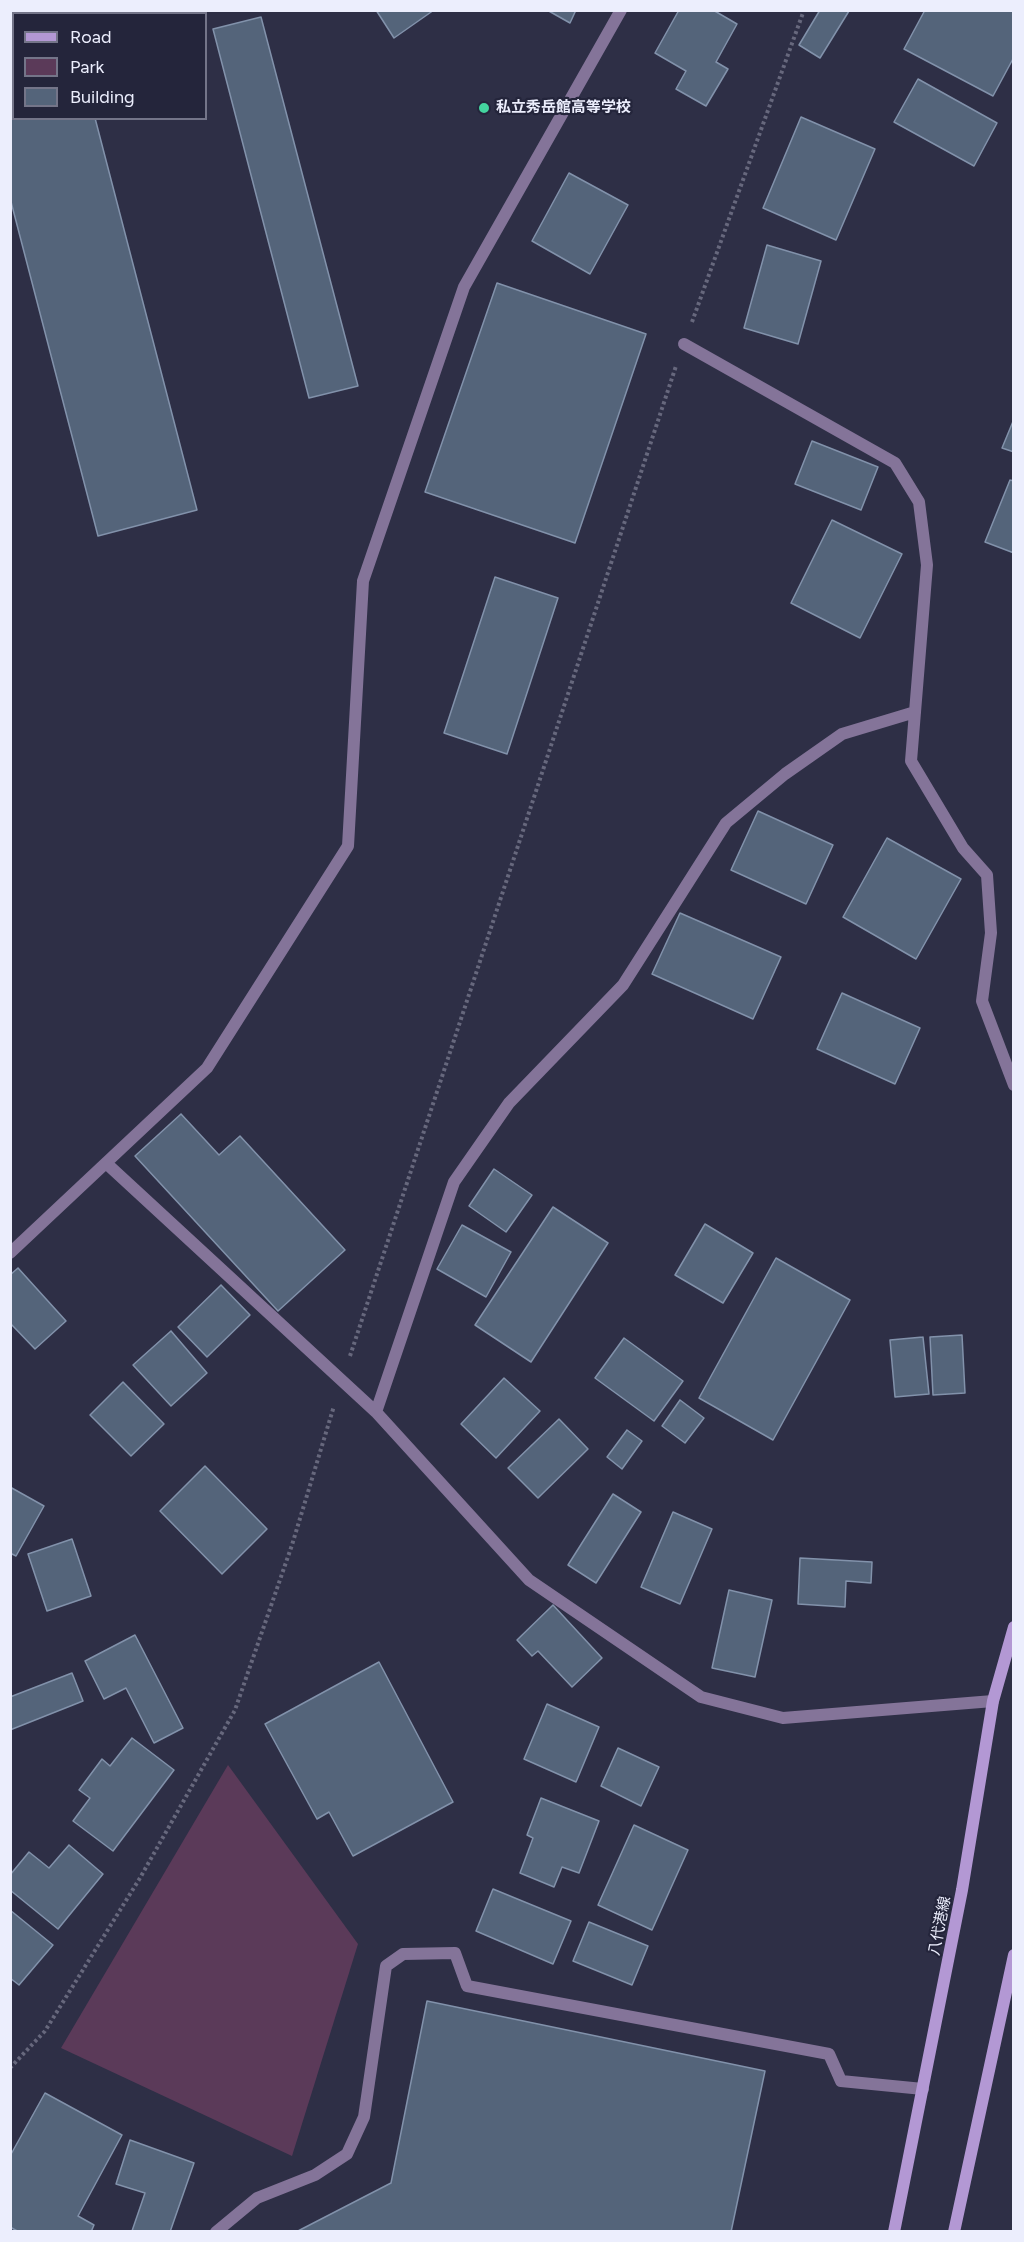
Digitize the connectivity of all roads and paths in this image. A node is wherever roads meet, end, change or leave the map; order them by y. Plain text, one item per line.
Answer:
1 (621, 10) edge
2 (804, 10) edge
3 (684, 344) junction
4 (915, 712) junction
5 (1014, 1085) edge
6 (106, 1163) junction
7 (10, 1253) edge
8 (342, 1381) junction
9 (376, 1412) junction
10 (1014, 1627) edge
11 (993, 1701) junction
12 (1014, 1955) edge
13 (10, 2068) edge
14 (923, 2089) junction
15 (216, 2232) edge
16 (894, 2232) edge
17 (954, 2232) edge

1 - 6 street
2 - 3 path
3 - 4 street
3 - 8 path
4 - 5 street
4 - 9 street
6 - 7 street
6 - 8 street
8 - 9 street
8 - 13 path
9 - 11 street
10 - 11 main road, 八代港線
11 - 14 main road, 八代港線
12 - 17 main road
14 - 15 street
14 - 16 main road, 八代港線

